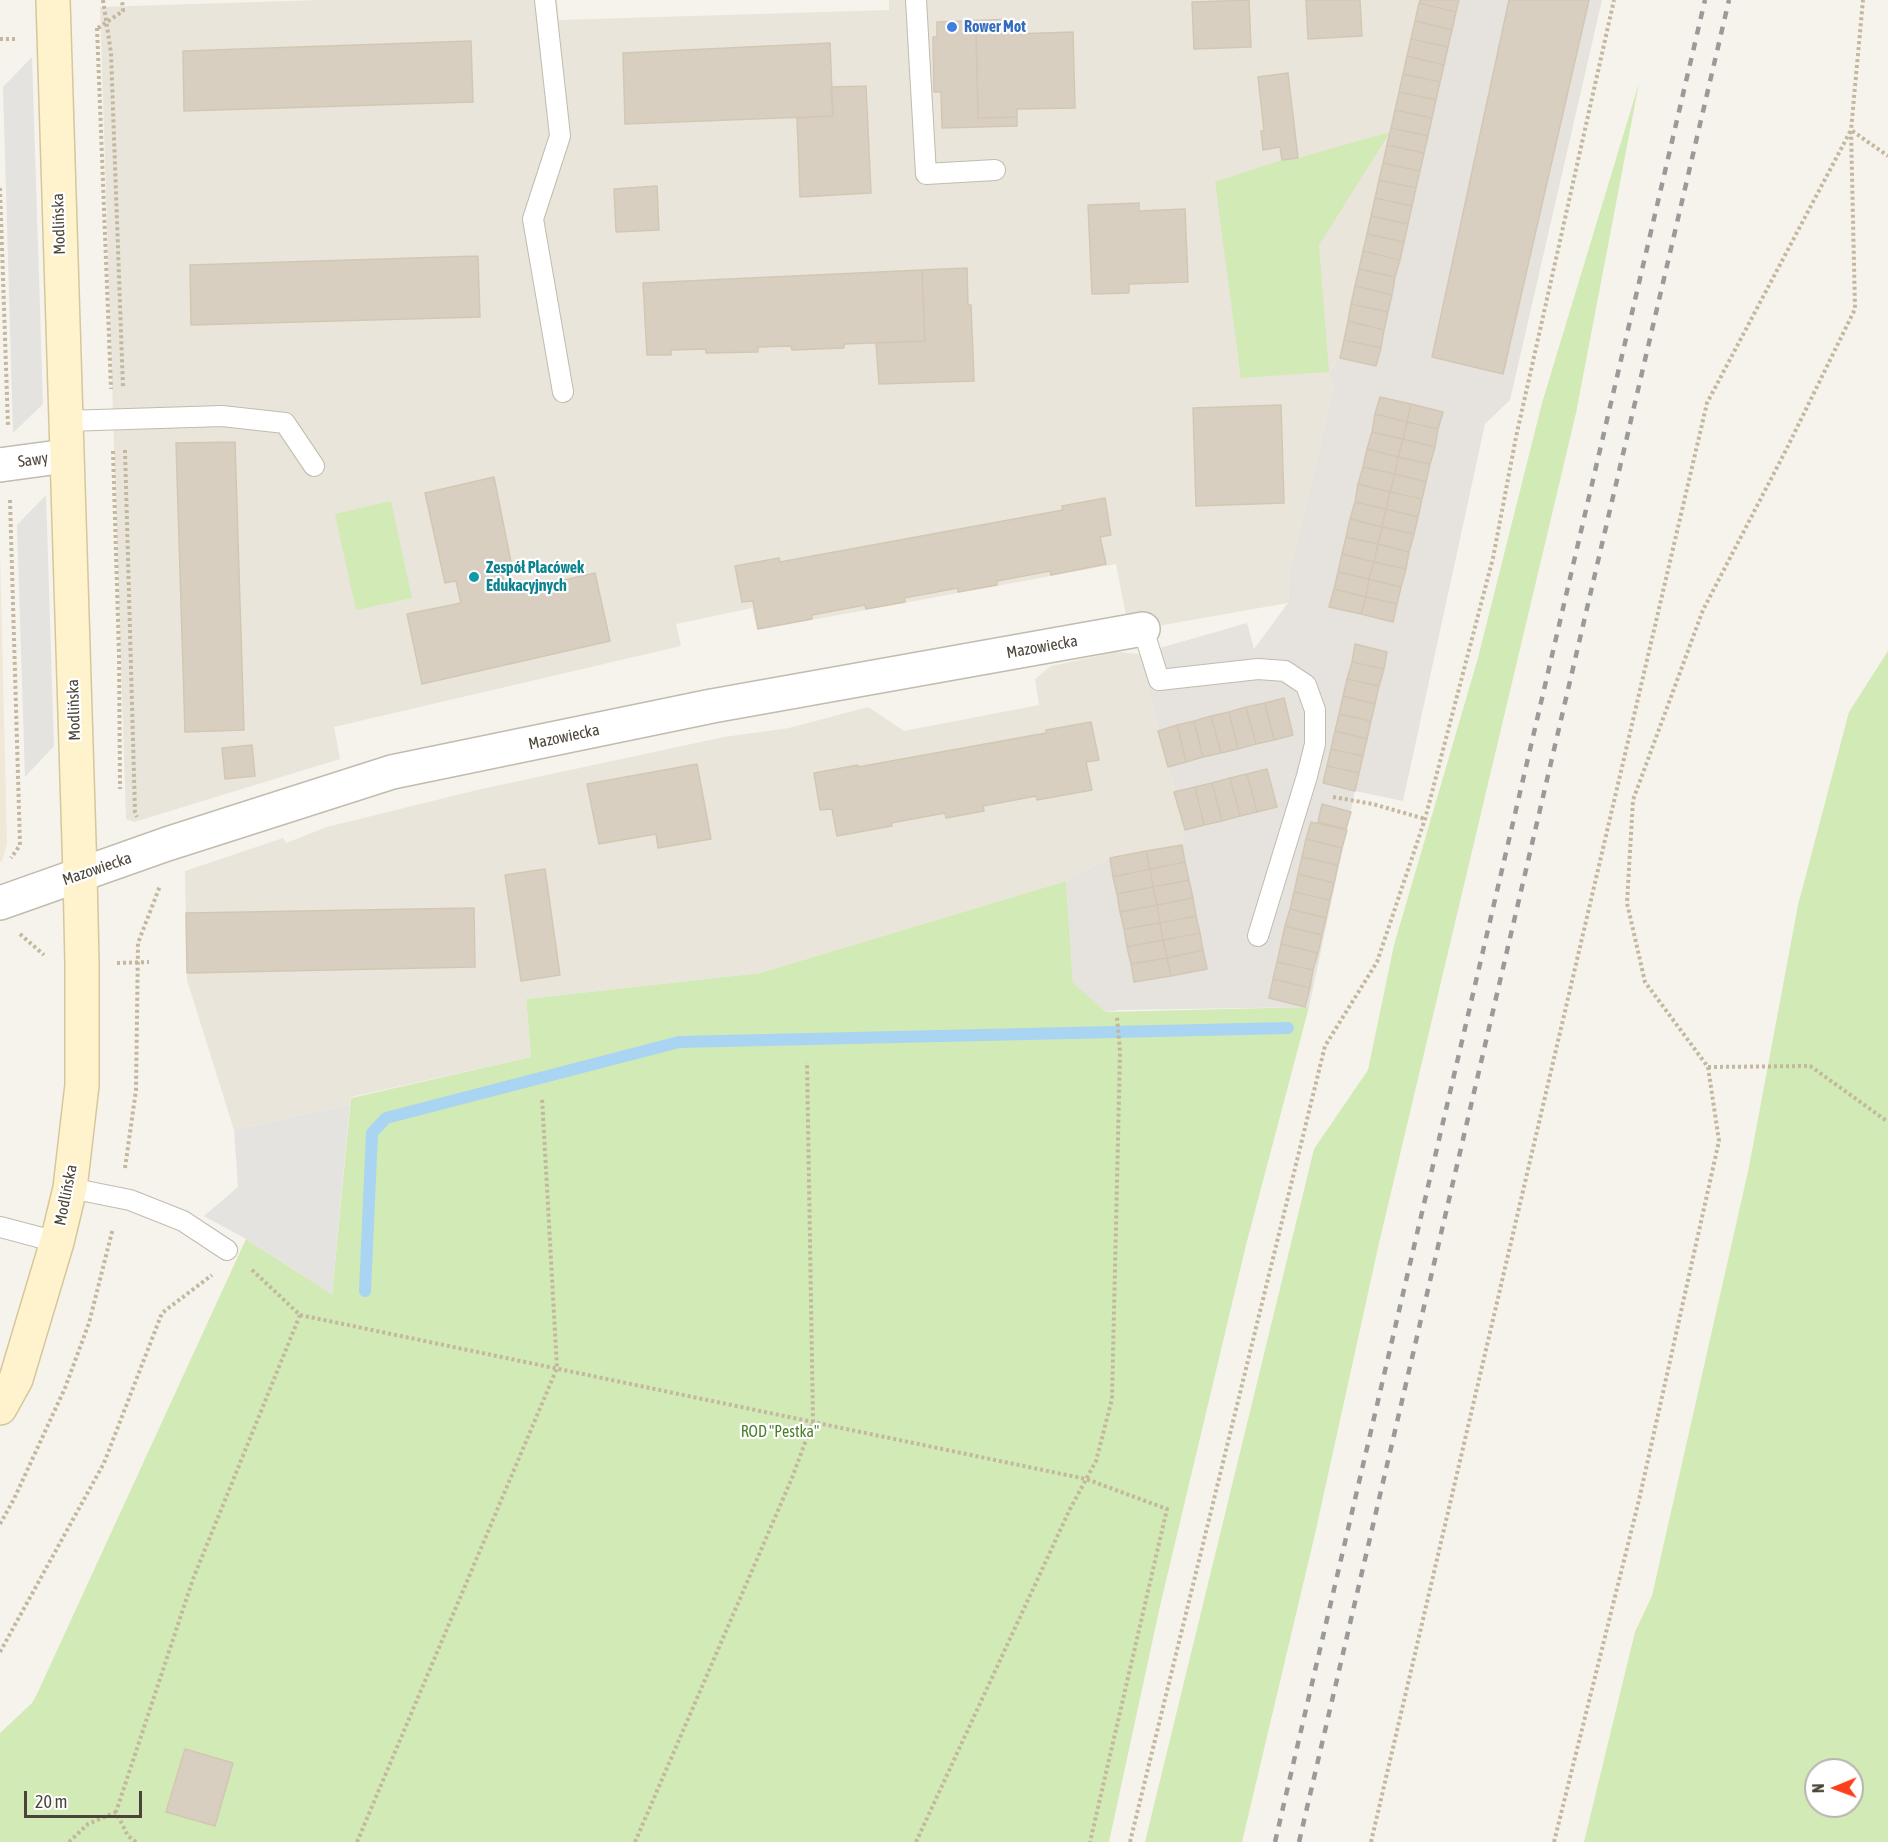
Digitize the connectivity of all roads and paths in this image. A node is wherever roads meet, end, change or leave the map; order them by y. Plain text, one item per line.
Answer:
1 (53, 0) edge
2 (123, 0) edge
3 (545, 0) edge
4 (916, 0) edge
5 (1614, 0) edge
6 (1863, 0) edge
7 (88, 33) dead end
8 (1851, 130) junction
9 (1888, 156) edge
10 (995, 170) dead end
11 (0, 188) edge
12 (563, 392) dead end
13 (66, 421) junction
14 (66, 456) junction
15 (4, 464) edge
16 (314, 466) dead end
17 (1143, 629) joint
18 (1303, 791) junction
19 (1425, 819) junction
20 (7, 864) dead end
21 (80, 874) junction
22 (0, 903) edge
23 (1258, 936) dead end
24 (1117, 1017) dead end
25 (807, 1062) dead end
26 (1708, 1066) junction
27 (542, 1097) dead end
28 (1888, 1122) edge
29 (70, 1188) junction
30 (0, 1227) edge
31 (57, 1242) junction
32 (227, 1250) joint
33 (245, 1264) dead end
34 (300, 1315) junction
35 (557, 1368) junction
36 (0, 1408) edge
37 (813, 1421) junction
38 (1086, 1479) junction
39 (0, 1652) edge
40 (116, 1812) junction
41 (69, 1842) edge
42 (136, 1842) edge
43 (357, 1842) edge
44 (635, 1842) edge
45 (916, 1842) edge
46 (1090, 1842) edge
47 (1130, 1842) edge
48 (1371, 1842) edge
49 (1554, 1842) edge

1 - 13 main road, Modlińska
2 - 7 path
3 - 12 lane
4 - 10 lane
5 - 19 path
6 - 8 path
8 - 9 path
8 - 26 path
8 - 48 path
11 - 15 path
13 - 14 main road, Modlińska
13 - 16 lane
14 - 15 street, Sawy
14 - 21 main road, Modlińska
15 - 20 path
17 - 18 lane
17 - 21 street, Mazowiecka
18 - 19 path
18 - 23 lane
19 - 47 path
21 - 22 street, Mazowiecka
21 - 29 main road, Modlińska
24 - 38 path
25 - 37 path
26 - 28 path
26 - 49 path
27 - 35 path
29 - 31 main road, Modlińska
29 - 32 lane
30 - 31 lane
31 - 36 main road, Modlińska
32 - 39 path
33 - 34 path
34 - 35 path
34 - 40 path
35 - 37 path
35 - 43 path
37 - 38 path
37 - 44 path
38 - 45 path
38 - 46 path
40 - 41 path
40 - 42 path

